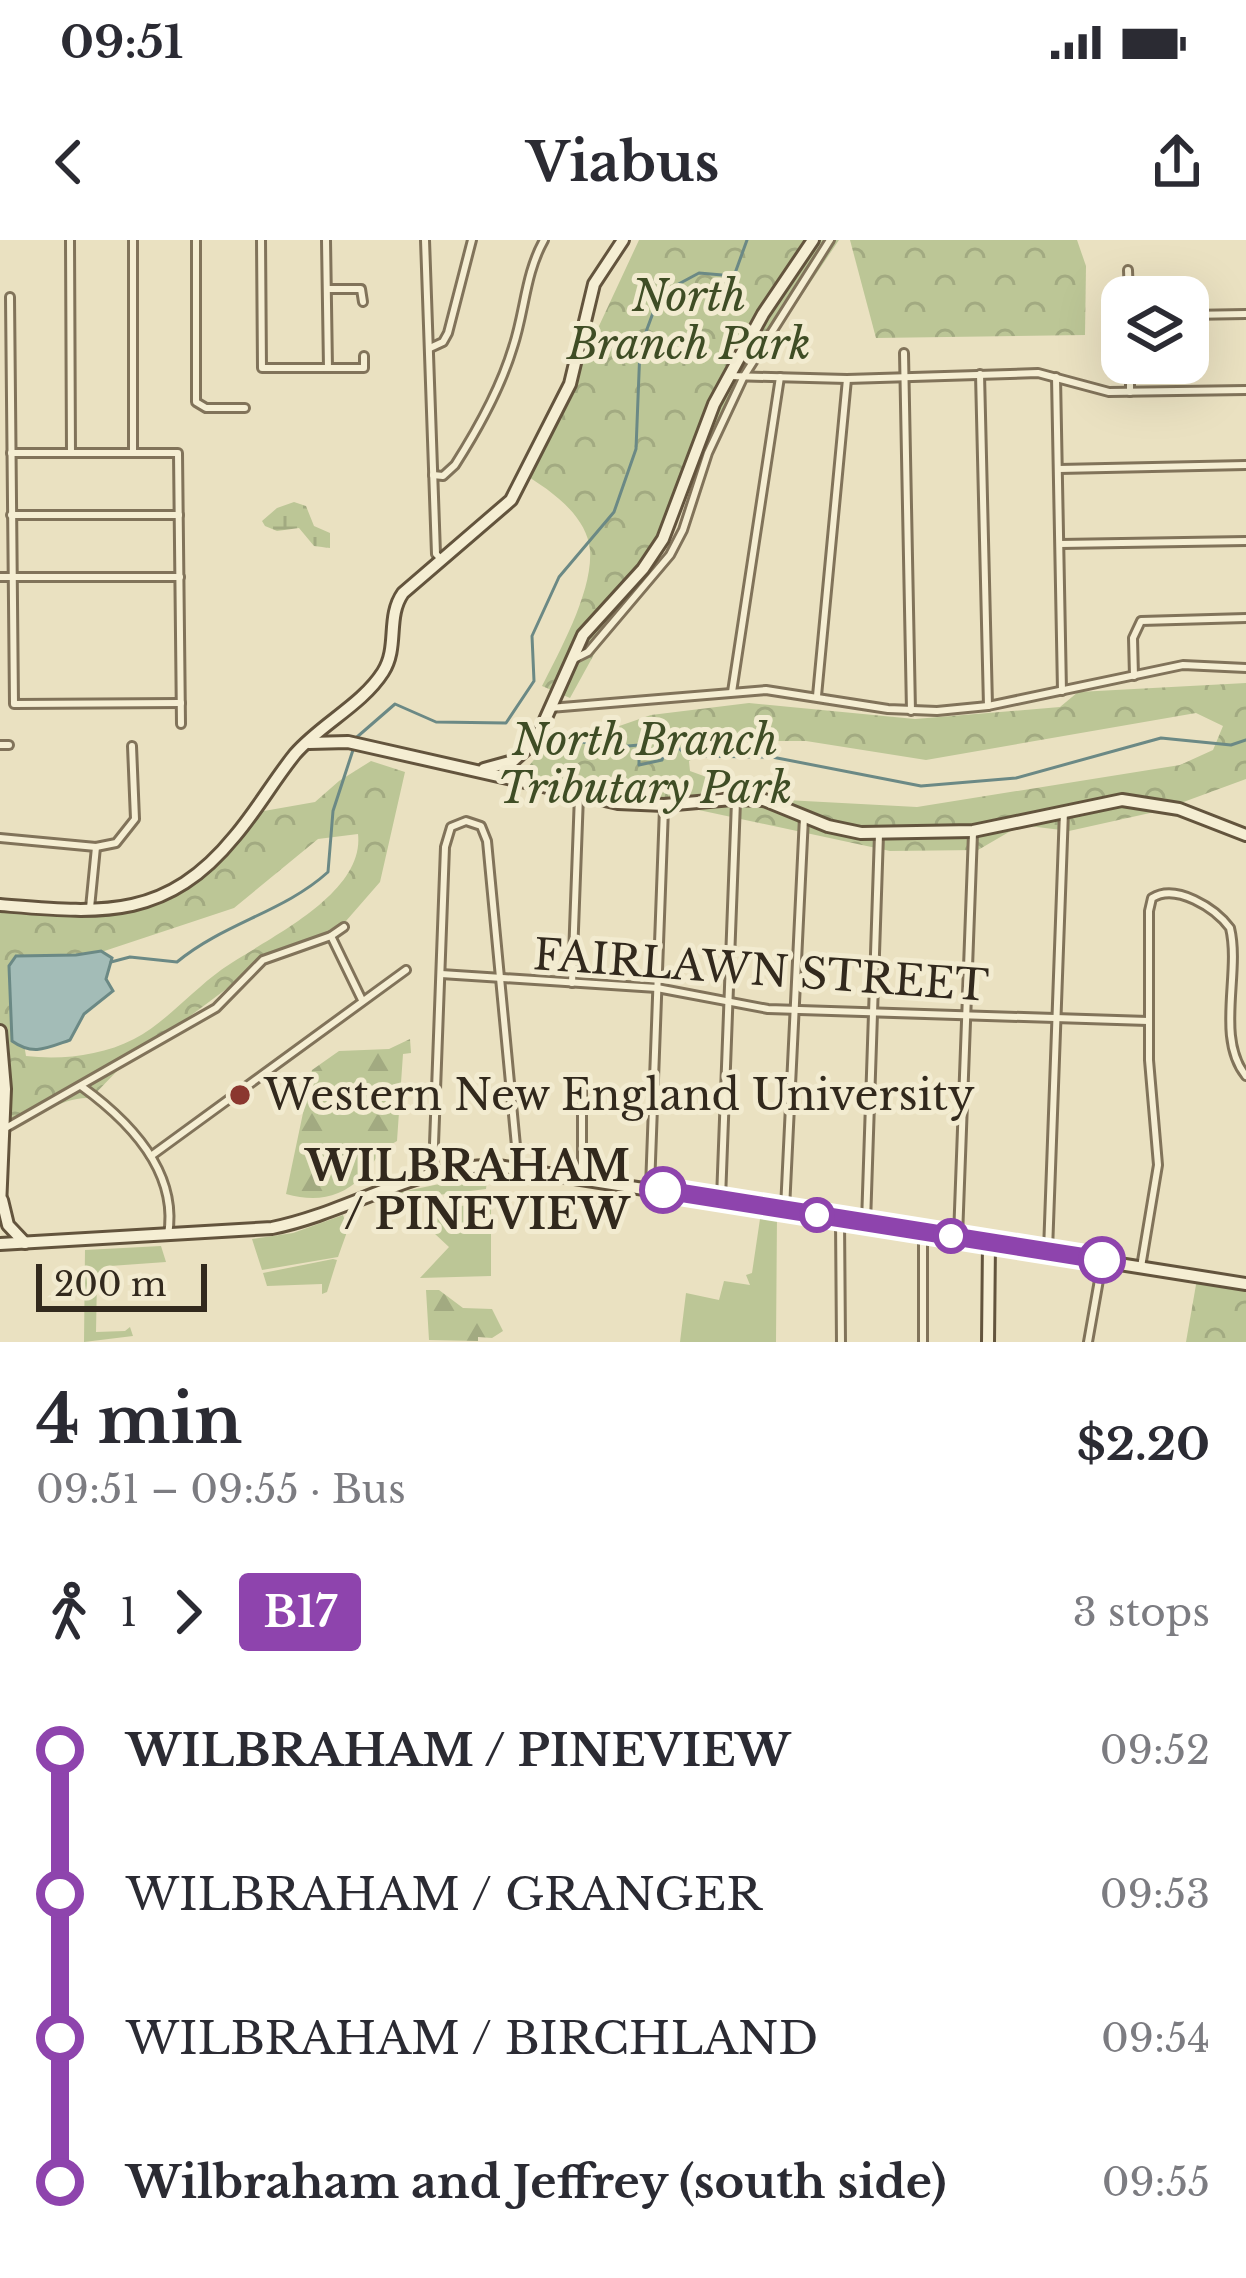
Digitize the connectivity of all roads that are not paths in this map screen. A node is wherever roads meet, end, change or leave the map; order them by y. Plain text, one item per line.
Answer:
1 (70, 240) edge
2 (133, 240) edge
3 (196, 240) edge
4 (261, 240) edge
5 (326, 240) edge
6 (425, 240) edge
7 (472, 240) edge
8 (544, 240) edge
9 (623, 240) edge
10 (813, 240) edge
11 (830, 240) edge
12 (1128, 270) dead end
13 (1128, 276) edge
14 (363, 278) dead end
15 (327, 289) junction
16 (363, 291) junction
17 (10, 297) dead end
18 (363, 302) dead end
19 (1246, 314) edge
20 (1209, 315) edge
21 (430, 348) junction
22 (904, 353) dead end
23 (364, 356) dead end
24 (328, 368) junction
25 (980, 374) junction
26 (729, 376) junction
27 (744, 376) junction
28 (780, 377) junction
29 (903, 377) junction
30 (1056, 377) junction
31 (847, 379) junction
32 (1130, 384) edge
33 (1246, 390) edge
34 (1130, 392) junction
35 (244, 408) dead end
36 (134, 452) junction
37 (10, 453) junction
38 (71, 453) junction
39 (1246, 465) edge
40 (1059, 469) junction
41 (433, 475) junction
42 (11, 515) junction
43 (179, 515) junction
44 (1246, 541) edge
45 (1060, 544) junction
46 (442, 561) junction
47 (0, 577) edge
48 (11, 577) junction
49 (180, 577) junction
50 (1246, 618) edge
51 (568, 660) junction
52 (1246, 668) edge
53 (1134, 676) junction
54 (1062, 691) junction
55 (732, 692) junction
56 (817, 697) junction
57 (181, 703) junction
58 (988, 706) junction
59 (550, 708) junction
60 (911, 711) junction
61 (181, 724) dead end
62 (323, 728) junction
63 (347, 742) junction
64 (132, 746) dead end
65 (301, 748) junction
66 (510, 762) junction
67 (468, 769) junction
68 (514, 780) junction
69 (579, 795) junction
70 (736, 798) junction
71 (664, 805) junction
72 (1064, 811) junction
73 (804, 815) junction
74 (973, 831) junction
75 (879, 834) junction
76 (1246, 836) edge
77 (0, 838) edge
78 (96, 847) junction
79 (0, 905) edge
80 (90, 911) junction
81 (344, 927) dead end
82 (331, 936) junction
83 (406, 970) dead end
84 (441, 974) junction
85 (500, 980) junction
86 (572, 983) junction
87 (657, 988) junction
88 (362, 1000) junction
89 (727, 1004) junction
90 (794, 1010) junction
91 (872, 1014) junction
92 (965, 1017) junction
93 (1056, 1021) junction
94 (1148, 1022) junction
95 (0, 1031) edge
96 (1246, 1076) edge
97 (81, 1086) junction
98 (582, 1091) dead end
99 (4, 1129) junction
100 (151, 1156) junction
101 (518, 1167) junction
102 (433, 1171) junction
103 (582, 1177) junction
104 (650, 1188) junction
105 (2, 1198) edge
106 (721, 1199) junction
107 (0, 1207) edge
108 (784, 1209) junction
109 (840, 1219) junction
110 (866, 1223) junction
111 (923, 1232) junction
112 (168, 1234) junction
113 (958, 1237) junction
114 (989, 1242) junction
115 (25, 1243) junction
116 (0, 1244) edge
117 (1048, 1251) junction
118 (1102, 1260) junction
119 (1141, 1267) junction
120 (1246, 1284) edge
121 (841, 1342) edge
122 (923, 1342) edge
123 (988, 1342) edge
124 (1088, 1342) edge

1 - 38 street
2 - 36 street
3 - 35 street
4 - 24 street
5 - 15 street
6 - 21 street
7 - 21 street
8 - 41 street
9 - 46 street
10 - 26 street
11 - 27 street
12 - 13 street
14 - 16 street
15 - 16 street
15 - 24 street
16 - 18 street
17 - 37 street
19 - 20 street
21 - 41 street
22 - 29 street
23 - 24 street
25 - 29 street
25 - 30 street
25 - 58 street
26 - 27 street
26 - 51 street
27 - 28 street
27 - 51 street
28 - 31 street
28 - 55 street
29 - 31 street
29 - 60 street
30 - 34 street
30 - 40 street
31 - 56 street
32 - 34 street
33 - 34 street
36 - 38 street
36 - 43 street
37 - 38 street
37 - 42 street
39 - 40 street
40 - 45 street
41 - 46 street
42 - 43 street
42 - 48 street
43 - 49 street
44 - 45 street
45 - 54 street
46 - 62 street
47 - 48 street
48 - 49 street
48 - 57 street
49 - 57 street
50 - 53 street
51 - 59 street
52 - 53 street
53 - 54 street
54 - 58 street
55 - 56 street
55 - 59 street
56 - 60 street
57 - 61 street
58 - 60 street
59 - 66 street
62 - 63 street
62 - 65 street
63 - 65 street
63 - 67 street
64 - 78 street
65 - 80 street
66 - 67 street
66 - 68 street
67 - 68 street
68 - 69 street
69 - 71 street
69 - 86 street
70 - 71 street
70 - 73 street
70 - 89 street
71 - 87 street
72 - 74 street
72 - 76 street
72 - 93 street
73 - 75 street
73 - 90 street
74 - 75 street
74 - 92 street
75 - 91 street
77 - 78 street
78 - 80 street
79 - 80 street
81 - 82 street
82 - 88 street
82 - 97 street
83 - 88 street
84 - 85 street, FAIRLAWN STREET
84 - 85 street
84 - 102 street
85 - 86 street, FAIRLAWN STREET
85 - 101 street
86 - 87 street, FAIRLAWN STREET
87 - 89 street, FAIRLAWN STREET
87 - 104 street
88 - 100 street
89 - 90 street, FAIRLAWN STREET
89 - 106 street
90 - 91 street, FAIRLAWN STREET
90 - 108 street
91 - 92 street, FAIRLAWN STREET
91 - 110 street
92 - 93 street, FAIRLAWN STREET
92 - 113 street
93 - 94 street, FAIRLAWN STREET
93 - 117 street
94 - 96 street
94 - 119 street
95 - 99 street
97 - 99 street
97 - 100 street
98 - 103 street
99 - 105 street
100 - 112 street
101 - 102 street
101 - 103 street
102 - 112 street
103 - 104 street
104 - 106 street
105 - 107 street
105 - 115 street
106 - 108 street
108 - 109 street
109 - 110 street
109 - 121 street
110 - 111 street
111 - 113 street
111 - 122 street
112 - 115 street
113 - 114 street
114 - 117 street
114 - 123 street
115 - 116 street
117 - 118 street
118 - 119 street
118 - 124 street
119 - 120 street

